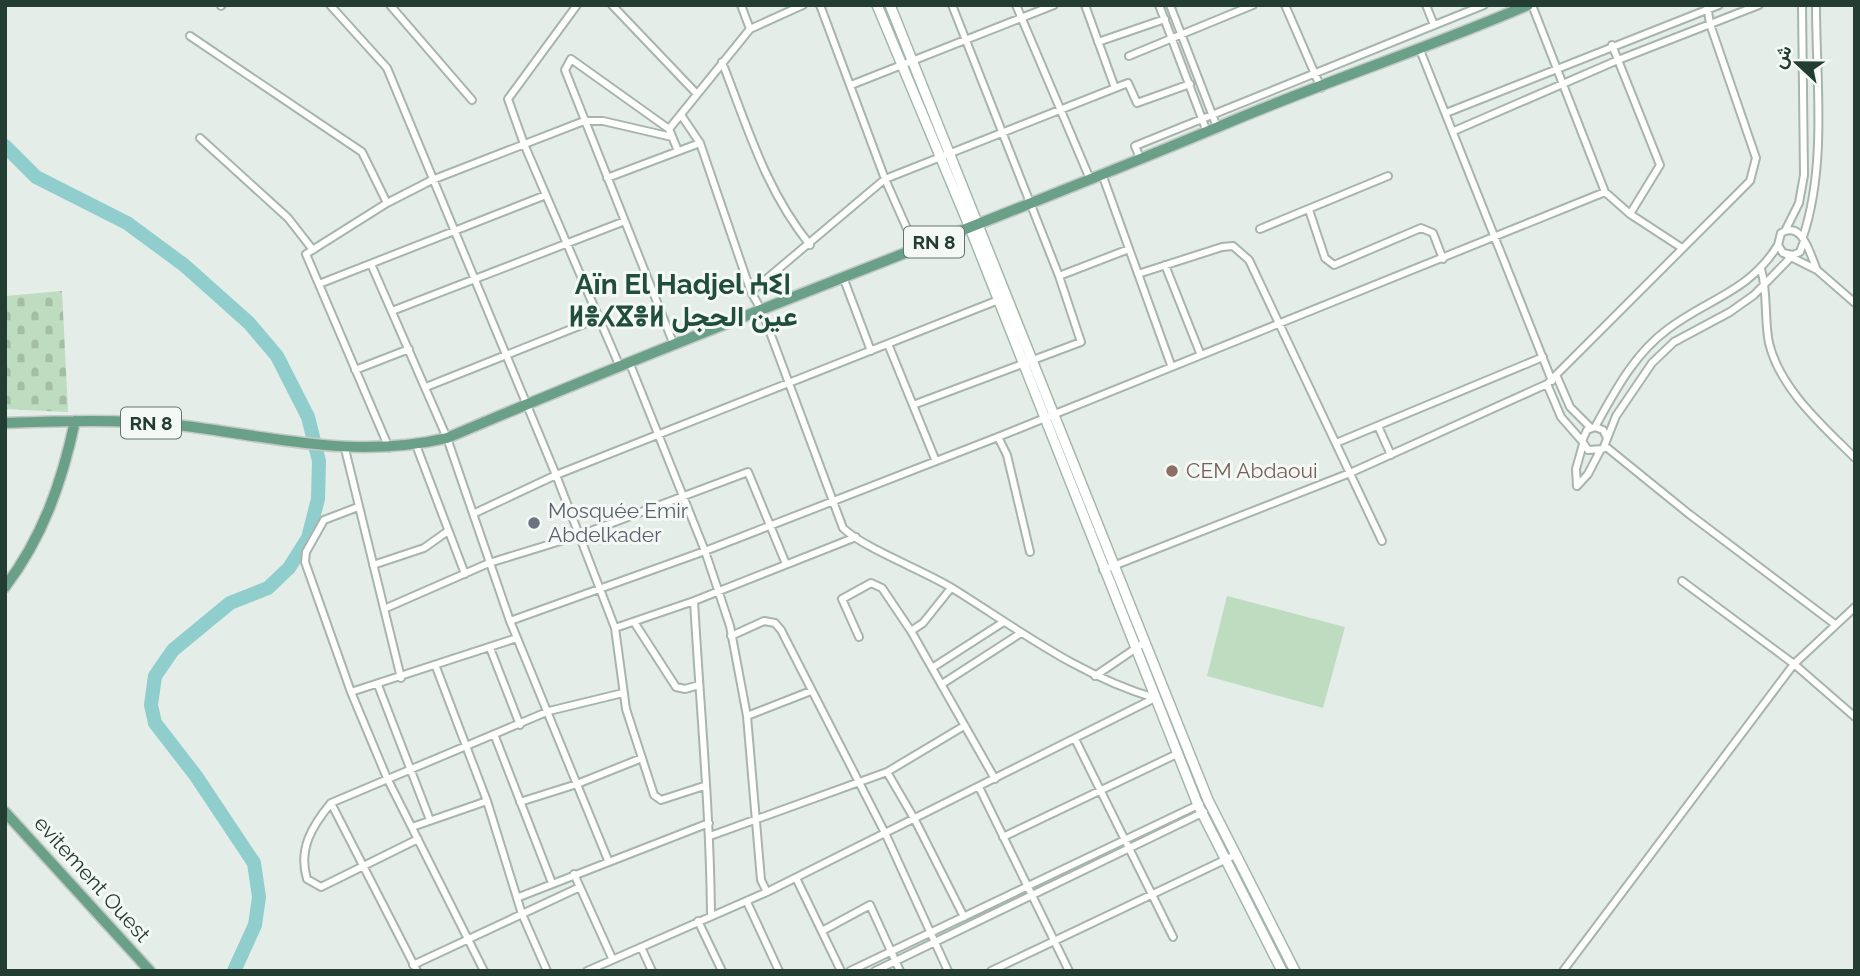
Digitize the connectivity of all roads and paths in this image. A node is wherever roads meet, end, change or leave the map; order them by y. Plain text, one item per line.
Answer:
1 (330, 5) edge
2 (390, 5) edge
3 (577, 5) edge
4 (611, 5) edge
5 (741, 5) edge
6 (803, 5) edge
7 (820, 5) edge
8 (877, 5) edge
9 (890, 5) edge
10 (952, 5) edge
11 (1017, 5) edge
12 (1054, 5) edge
13 (1085, 5) edge
14 (1159, 5) edge
15 (1170, 5) edge
16 (1253, 5) edge
17 (1285, 5) edge
18 (1426, 5) edge
19 (1484, 5) edge
20 (1530, 5) edge
21 (1719, 5) edge
22 (1759, 5) edge
23 (1802, 5) edge
24 (1816, 5) edge
25 (1708, 7) edge
26 (1022, 19) junction
27 (1165, 19) junction
28 (1710, 24) junction
29 (1434, 25) junction
30 (750, 29) junction
31 (1182, 35) junction
32 (190, 36) dead end
33 (1173, 38) junction
34 (966, 41) junction
35 (1098, 42) junction
36 (1612, 45) junction
37 (1420, 50) junction
38 (1129, 56) dead end
39 (1618, 60) junction
40 (913, 61) junction
41 (722, 62) junction
42 (902, 65) junction
43 (1556, 69) junction
44 (1316, 74) junction
45 (1190, 84) junction
46 (851, 85) junction
47 (1563, 85) junction
48 (1115, 88) junction
49 (1321, 88) junction
50 (696, 93) junction
51 (472, 100) dead end
52 (1059, 110) junction
53 (1446, 113) junction
54 (1213, 114) junction
55 (681, 115) junction
56 (1202, 119) junction
57 (584, 121) junction
58 (1217, 127) junction
59 (669, 129) junction
60 (1454, 131) junction
61 (1207, 132) junction
62 (1001, 134) junction
63 (671, 137) junction
64 (200, 138) dead end
65 (700, 143) junction
66 (524, 144) junction
67 (678, 151) junction
68 (950, 153) junction
69 (938, 158) junction
70 (1140, 158) junction
71 (1102, 174) junction
72 (1388, 176) dead end
73 (607, 178) junction
74 (885, 178) junction
75 (1090, 179) junction
76 (432, 180) junction
77 (1605, 192) junction
78 (546, 195) junction
79 (387, 202) junction
80 (1032, 203) junction
81 (1309, 210) junction
82 (1630, 214) junction
83 (625, 221) junction
84 (975, 226) junction
85 (1260, 229) dead end
86 (1785, 231) junction
87 (455, 232) junction
88 (1497, 237) junction
89 (1803, 239) junction
90 (567, 244) junction
91 (810, 245) junction
92 (1778, 245) junction
93 (1682, 248) junction
94 (916, 249) junction
95 (1129, 249) junction
96 (313, 250) junction
97 (1790, 256) junction
98 (1443, 259) junction
99 (372, 264) junction
100 (1165, 265) junction
101 (1760, 269) junction
102 (1817, 270) junction
103 (1138, 274) junction
104 (1059, 276) junction
105 (844, 277) junction
106 (474, 278) junction
107 (319, 284) junction
108 (1766, 284) junction
109 (751, 292) junction
110 (1009, 295) junction
111 (998, 300) junction
112 (1855, 303) edge
113 (392, 311) junction
114 (762, 311) junction
115 (599, 318) junction
116 (1276, 322) junction
117 (888, 344) junction
118 (675, 346) junction
119 (409, 349) junction
120 (871, 351) junction
121 (506, 353) junction
122 (1200, 353) junction
123 (1543, 357) junction
124 (1034, 359) junction
125 (1021, 363) junction
126 (1171, 365) junction
127 (625, 366) junction
128 (355, 370) junction
129 (789, 381) junction
130 (1552, 381) junction
131 (426, 387) junction
132 (913, 405) junction
133 (528, 406) junction
134 (1055, 411) junction
135 (1042, 416) junction
136 (75, 421) junction
137 (5, 423) edge
138 (1378, 426) junction
139 (1593, 428) junction
140 (659, 436) junction
141 (998, 437) junction
142 (447, 438) junction
143 (1607, 438) junction
144 (1583, 442) junction
145 (1336, 443) junction
146 (416, 445) junction
147 (389, 448) junction
148 (1602, 448) junction
149 (345, 449) junction
150 (1391, 455) junction
151 (1855, 458) edge
152 (935, 459) junction
153 (1350, 473) junction
154 (556, 475) junction
155 (682, 497) junction
156 (833, 499) junction
157 (358, 507) junction
158 (475, 513) junction
159 (769, 526) junction
160 (448, 531) junction
161 (580, 535) junction
162 (856, 537) junction
163 (1382, 541) dead end
164 (705, 551) junction
165 (1030, 552) dead end
166 (489, 563) junction
167 (786, 564) junction
168 (373, 565) junction
169 (1113, 566) junction
170 (1103, 569) junction
171 (465, 574) junction
172 (1682, 581) dead end
173 (5, 587) edge
174 (951, 588) junction
175 (600, 589) junction
176 (718, 591) junction
177 (694, 601) junction
178 (1855, 607) edge
179 (384, 609) junction
180 (510, 621) junction
181 (634, 622) junction
182 (1002, 623) junction
183 (1836, 625) junction
184 (615, 628) junction
185 (911, 631) junction
186 (1020, 633) junction
187 (731, 636) junction
188 (859, 637) dead end
189 (517, 638) junction
190 (1145, 642) junction
191 (1134, 646) junction
192 (490, 648) junction
193 (1794, 664) junction
194 (436, 667) junction
195 (932, 668) junction
196 (1095, 676) junction
197 (401, 678) junction
198 (942, 684) junction
199 (378, 685) junction
200 (699, 685) junction
201 (811, 691) junction
202 (351, 692) junction
203 (623, 693) junction
204 (1165, 695) junction
205 (1155, 698) junction
206 (549, 711) junction
207 (747, 716) junction
208 (1855, 717) edge
209 (520, 725) junction
210 (964, 726) junction
211 (494, 734) junction
212 (1075, 739) junction
213 (466, 746) junction
214 (1187, 749) junction
215 (1177, 753) junction
216 (642, 758) junction
217 (410, 769) junction
218 (887, 772) junction
219 (387, 778) junction
220 (995, 779) junction
221 (859, 782) junction
222 (577, 784) junction
223 (704, 786) junction
224 (979, 787) junction
225 (1101, 790) junction
226 (487, 801) junction
227 (520, 802) junction
228 (331, 803) junction
229 (1210, 804) junction
230 (1200, 809) junction
231 (5, 812) edge
232 (758, 818) junction
233 (430, 820) junction
234 (915, 820) junction
235 (709, 823) junction
236 (412, 827) junction
237 (886, 835) junction
238 (710, 836) junction
239 (1003, 837) junction
240 (418, 839) junction
241 (1125, 840) junction
242 (1129, 848) junction
243 (1230, 857) junction
244 (608, 860) junction
245 (363, 866) junction
246 (574, 874) junction
247 (796, 878) junction
248 (552, 883) junction
249 (1028, 886) junction
250 (580, 887) junction
251 (767, 892) junction
252 (1152, 894) junction
253 (1032, 895) junction
254 (519, 897) junction
255 (747, 902) junction
256 (522, 914) junction
257 (711, 914) junction
258 (964, 916) junction
259 (698, 921) junction
260 (822, 931) junction
261 (932, 932) junction
262 (1173, 937) dead end
263 (1054, 940) junction
264 (469, 941) junction
265 (937, 942) junction
266 (641, 947) junction
267 (891, 951) junction
268 (612, 958) junction
269 (895, 960) junction
270 (415, 968) edge
271 (149, 971) edge
272 (484, 971) edge
273 (547, 971) edge
274 (587, 971) edge
275 (652, 971) edge
276 (722, 971) edge
277 (779, 971) edge
278 (841, 971) edge
279 (850, 971) edge
280 (875, 971) edge
281 (900, 971) edge
282 (948, 971) edge
283 (991, 971) edge
284 (1069, 971) edge
285 (1282, 971) edge
286 (1295, 971) edge
287 (1563, 971) edge

1 - 76 street
2 - 51 street
3 - 66 street
4 - 50 street
5 - 30 street
6 - 30 street
7 - 46 street
8 - 42 main road
9 - 40 main road
10 - 34 street
11 - 26 street
12 - 26 street
13 - 35 street
14 - 27 street
15 - 31 street
16 - 31 street
17 - 44 street
18 - 29 street
19 - 29 street
20 - 37 main road, RN 8
20 - 43 street
21 - 25 street
22 - 28 street
23 - 86 street
24 - 89 street
25 - 28 street
25 - 36 street
26 - 34 street
26 - 52 street
27 - 33 street
27 - 35 street
28 - 39 street
28 - 93 street
29 - 44 street
30 - 41 street
31 - 33 street
31 - 54 street
32 - 79 street
33 - 38 street
33 - 45 street
34 - 40 street
34 - 62 street
35 - 48 street
36 - 39 street
36 - 43 street
37 - 49 main road, RN 8
37 - 53 street
39 - 47 street
39 - 82 street
40 - 42 street
40 - 68 main road
41 - 50 street
41 - 91 street
42 - 46 street
42 - 69 main road
43 - 47 street
43 - 53 street
44 - 49 street
44 - 54 street
45 - 48 street
45 - 56 street
46 - 74 street
47 - 60 street
47 - 77 street
48 - 52 street
49 - 58 main road, RN 8
50 - 55 street
52 - 62 street
52 - 75 street
53 - 60 street
54 - 56 street
54 - 58 street
55 - 59 street
55 - 65 street
56 - 61 street
56 - 70 street
57 - 59 street
57 - 63 street
57 - 66 street
57 - 73 street
58 - 61 main road, RN 8
59 - 63 street
60 - 88 street
61 - 70 main road, RN 8
62 - 68 street
62 - 80 street
63 - 67 street
64 - 96 street
65 - 67 street
65 - 109 street
66 - 76 street
66 - 78 street
67 - 73 street
68 - 69 street
68 - 84 main road
69 - 74 street
69 - 84 main road
70 - 71 main road, RN 8
71 - 75 main road, RN 8
71 - 95 street
72 - 81 street
73 - 83 street
74 - 91 street
74 - 94 street
75 - 80 main road, RN 8
76 - 79 street
76 - 87 street
77 - 82 street
77 - 88 street
78 - 87 street
78 - 90 street
79 - 96 street
80 - 84 main road, RN 8
80 - 104 street
81 - 85 street
81 - 98 street
82 - 93 street
83 - 90 street
83 - 118 street
84 - 94 main road, RN 8
84 - 110 main road
84 - 111 main road
86 - 89 street
86 - 92 street
87 - 99 street
87 - 106 street
88 - 98 street
88 - 123 street
89 - 97 street
89 - 102 street
90 - 106 street
90 - 115 street
91 - 109 street
92 - 97 street
92 - 101 street
93 - 130 street
94 - 105 main road, RN 8
95 - 103 street
95 - 104 street
96 - 107 street
97 - 102 street
97 - 108 street
98 - 116 street
99 - 107 street
99 - 113 street
100 - 103 street
100 - 116 street
100 - 122 street
101 - 108 street
101 - 139 street
102 - 112 street
103 - 126 street
104 - 124 street
105 - 114 main road, RN 8
105 - 120 street
106 - 113 street
106 - 121 street
107 - 128 street
108 - 143 street
108 - 151 street
109 - 114 street
110 - 111 street
110 - 124 main road
111 - 117 street
111 - 125 main road
113 - 119 street
114 - 118 main road, RN 8
114 - 129 street
115 - 121 street
115 - 127 street
116 - 122 street
116 - 145 street
117 - 120 street
117 - 132 street
118 - 127 main road, RN 8
119 - 128 street
119 - 131 street
120 - 129 street
121 - 131 street
121 - 133 street
122 - 126 street
123 - 130 street
123 - 138 street
124 - 125 street
124 - 134 main road
125 - 132 street
125 - 135 main road
126 - 134 street
127 - 133 main road, RN 8
127 - 140 street
128 - 147 street
129 - 140 street
129 - 156 street
130 - 139 street
130 - 144 street
130 - 150 street
131 - 142 street
132 - 152 street
133 - 142 main road, RN 8
133 - 154 street
134 - 135 street
134 - 169 main road
135 - 141 street
135 - 170 main road
136 - 137 main road, RN 8
136 - 149 main road, RN 8
136 - 173 main road
138 - 145 street
138 - 150 street
139 - 143 street
139 - 144 street
140 - 154 street
140 - 155 street
141 - 152 street
141 - 165 street
142 - 146 main road, RN 8
142 - 158 street
143 - 148 street
144 - 148 street
144 - 148 street
145 - 153 street
146 - 147 main road, RN 8
146 - 160 street
147 - 149 main road, RN 8
148 - 183 street
149 - 157 street
150 - 153 street
152 - 156 street
153 - 163 street
153 - 169 street
154 - 158 street
154 - 161 street
155 - 159 street
155 - 161 street
155 - 164 street
156 - 159 street
156 - 162 street
157 - 168 street
157 - 202 street
158 - 166 street
159 - 164 street
159 - 167 street
160 - 168 street
160 - 171 street
161 - 166 street
161 - 175 street
162 - 167 street
162 - 174 street
164 - 175 street
164 - 176 street
166 - 171 street
166 - 180 street
167 - 176 street
168 - 179 street
169 - 170 street
169 - 190 main road
170 - 191 main road
171 - 179 street
172 - 193 street
174 - 182 street
174 - 185 street
175 - 180 street
175 - 184 street
176 - 177 street
176 - 187 street
177 - 181 street
177 - 200 street
178 - 183 street
179 - 197 street
180 - 189 street
181 - 184 street
181 - 200 street
182 - 186 street
182 - 195 street
183 - 193 street
184 - 203 street
185 - 188 street
185 - 195 street
186 - 196 street
186 - 198 street
187 - 201 street
187 - 207 street
189 - 192 street
189 - 206 street
190 - 191 street
190 - 204 main road
191 - 196 street
191 - 205 main road
192 - 194 street
192 - 209 street
193 - 208 street
193 - 287 street
194 - 197 street
194 - 213 street
195 - 198 street
196 - 205 street
197 - 199 street
198 - 210 street
199 - 202 street
199 - 217 street
200 - 223 street
201 - 207 street
201 - 221 street
202 - 219 street
203 - 206 street
203 - 216 street
204 - 205 street
204 - 214 main road
205 - 212 street
205 - 215 main road
206 - 209 street
206 - 222 street
207 - 232 street
209 - 211 street
210 - 218 street
210 - 220 street
211 - 213 street
211 - 227 street
212 - 220 street
212 - 225 street
213 - 217 street
213 - 226 street
214 - 215 street
214 - 229 main road
215 - 225 street
215 - 230 main road
216 - 222 street
216 - 223 street
217 - 219 street
217 - 233 street
218 - 221 street
218 - 234 street
219 - 228 street
219 - 236 street
220 - 224 street
221 - 232 street
221 - 237 street
222 - 227 street
222 - 244 street
223 - 235 street
224 - 234 street
224 - 239 street
225 - 239 street
225 - 241 street
226 - 233 street
226 - 254 street
227 - 248 street
228 - 245 street
228 - 245 street
229 - 230 street
229 - 243 main road
230 - 241 street
230 - 242 street
230 - 243 main road
231 - 271 main road, evitement Ouest
232 - 238 street
232 - 251 street
233 - 236 street
234 - 237 street
234 - 258 street
235 - 238 street
235 - 244 street
236 - 240 street
237 - 247 street
237 - 261 street
238 - 257 street
239 - 249 street
240 - 245 street
240 - 264 street
241 - 242 street
241 - 249 street
242 - 252 street
242 - 253 street
243 - 252 street
243 - 285 main road
243 - 286 main road
244 - 246 street
245 - 270 street
246 - 248 street
246 - 250 street
247 - 251 street
247 - 260 street
248 - 254 street
249 - 253 street
249 - 258 street
250 - 256 street
250 - 268 street
251 - 255 street
252 - 262 street
252 - 263 street
253 - 263 street
253 - 265 street
254 - 256 street
255 - 257 street
255 - 277 street
256 - 264 street
256 - 273 street
257 - 259 street
258 - 261 street
259 - 266 street
259 - 276 street
260 - 267 street
260 - 278 street
261 - 265 street
261 - 267 street
263 - 283 street
263 - 284 street
264 - 270 street
264 - 272 street
265 - 269 street
265 - 282 street
266 - 268 street
266 - 275 street
267 - 269 street
267 - 279 street
268 - 274 street
269 - 280 street
269 - 281 street

